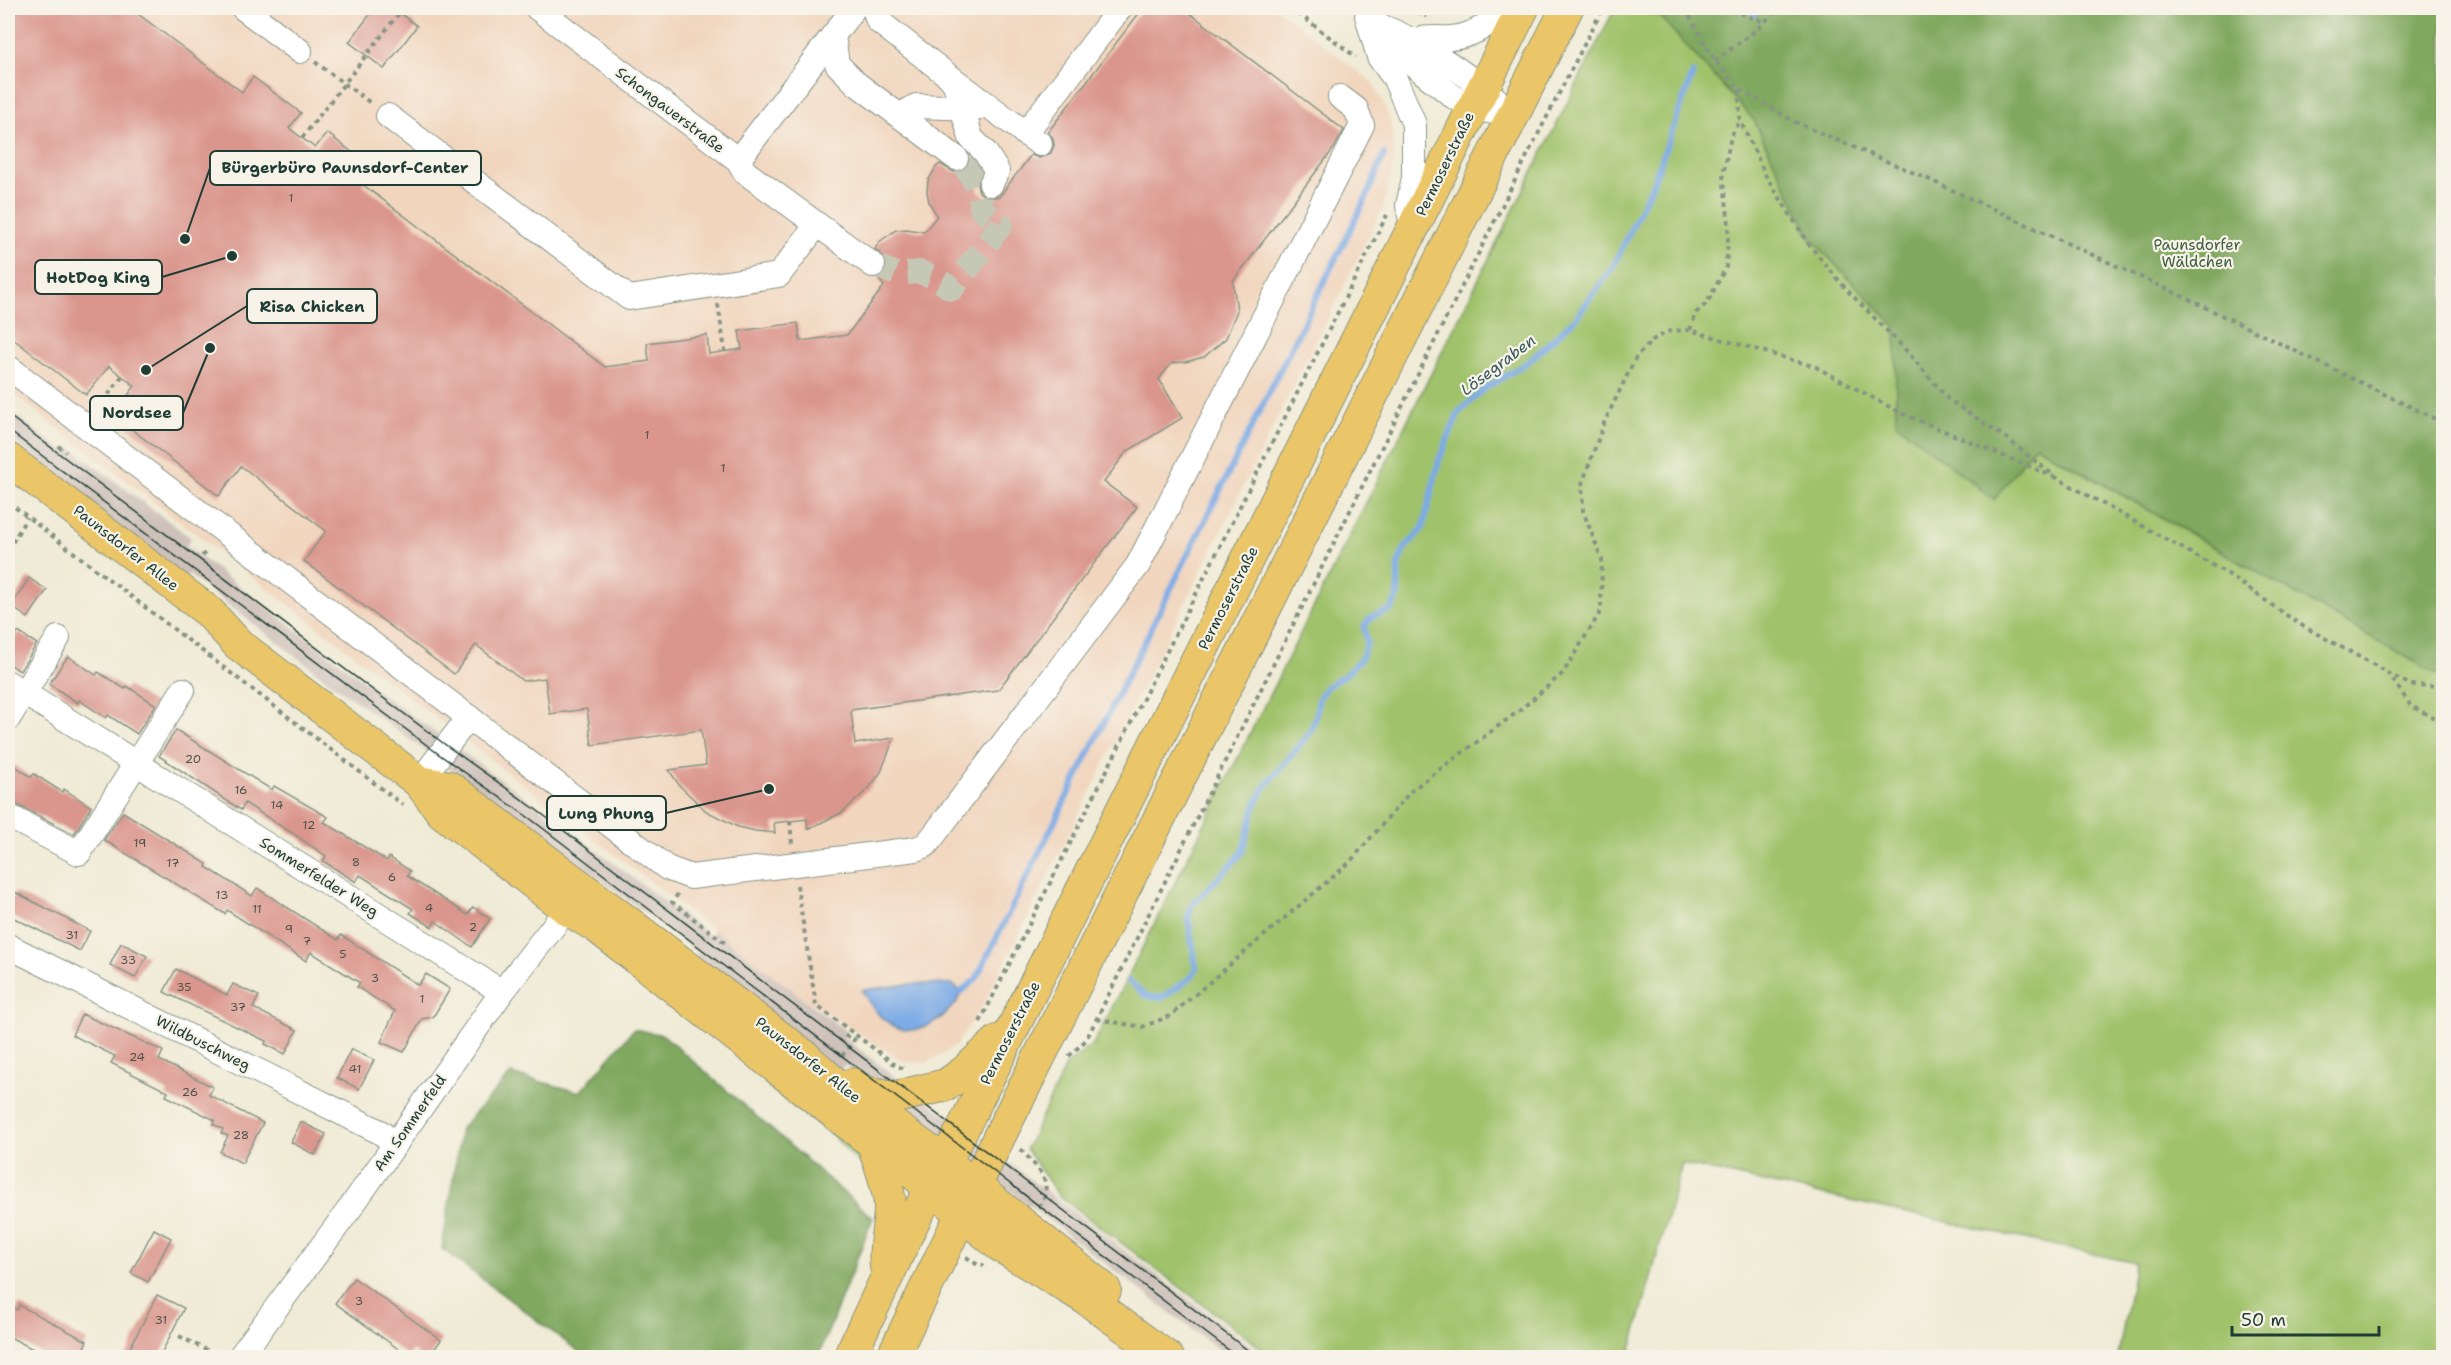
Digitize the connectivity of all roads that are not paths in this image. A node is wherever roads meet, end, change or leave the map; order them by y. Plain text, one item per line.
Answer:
1 (243, 8) edge
2 (537, 8) edge
3 (854, 8) edge
4 (874, 8) edge
5 (1120, 8) edge
6 (1509, 8) edge
7 (1523, 8) edge
8 (1567, 8) edge
9 (1368, 17) edge
10 (833, 36) junction
11 (1413, 41) junction
12 (300, 51) road end
13 (950, 77) junction
14 (1340, 97) dead end
15 (1478, 98) junction
16 (962, 108) junction
17 (996, 112) junction
18 (388, 116) road end
19 (899, 116) junction
20 (1513, 116) junction
21 (956, 158) tunnel mouth
22 (738, 160) junction
23 (991, 184) dead end
24 (1400, 222) junction
25 (816, 225) junction
26 (873, 265) tunnel mouth
27 (8, 368) edge
28 (8, 459) edge
29 (8, 481) edge
30 (58, 638) dead end
31 (238, 644) junction
32 (16, 688) edge
33 (183, 690) dead end
34 (469, 717) junction
35 (8, 719) edge
36 (136, 763) junction
37 (419, 782) junction
38 (8, 816) edge
39 (575, 899) junction
40 (8, 945) edge
41 (502, 992) junction
42 (1012, 1029) junction
43 (802, 1054) junction
44 (873, 1143) junction
45 (396, 1144) junction
46 (938, 1175) junction
47 (975, 1187) junction
48 (961, 1215) junction
49 (887, 1276) junction
50 (238, 1358) edge
51 (849, 1358) edge
52 (892, 1358) edge
53 (1168, 1358) edge
54 (1187, 1358) edge

1 - 12 street
2 - 22 street, Schongauerstraße
3 - 10 street, Schongauerstraße
4 - 13 street
5 - 17 street
6 - 11 street
7 - 15 main road, Permoserstraße
8 - 20 main road
9 - 11 street
9 - 15 street
9 - 24 street
10 - 19 street
10 - 22 street, Schongauerstraße
11 - 15 street
13 - 16 street
13 - 17 street
14 - 34 street
15 - 20 street
15 - 24 main road, Permoserstraße
16 - 17 street
16 - 19 street
16 - 23 street
18 - 25 street
19 - 21 street
20 - 47 main road
22 - 25 street
24 - 42 main road, Permoserstraße
25 - 26 street
27 - 34 street
28 - 31 main road, Paunsdorfer Allee
29 - 31 main road, Paunsdorfer Allee
30 - 32 street
31 - 37 main road, Paunsdorfer Allee
32 - 35 street
32 - 36 street, Sommerfelder Weg
33 - 36 street
34 - 37 street
36 - 38 street
36 - 41 street, Sommerfelder Weg
37 - 39 main road, Paunsdorfer Allee
39 - 41 street, Am Sommerfeld
39 - 43 main road, Paunsdorfer Allee
39 - 44 main road, Paunsdorfer Allee
40 - 45 street, Wildbuschweg
41 - 45 street, Am Sommerfeld
42 - 43 main road
42 - 46 main road, Permoserstraße
43 - 46 main road, Paunsdorfer Allee
44 - 46 main road, Paunsdorfer Allee
44 - 49 main road
45 - 50 street, Am Sommerfeld
46 - 47 main road, Paunsdorfer Allee
46 - 48 main road, Paunsdorfer Allee
46 - 49 main road, Permoserstraße
47 - 48 main road
47 - 54 main road, Paunsdorfer Allee
48 - 52 main road
48 - 53 main road, Paunsdorfer Allee
49 - 51 main road, Permoserstraße

